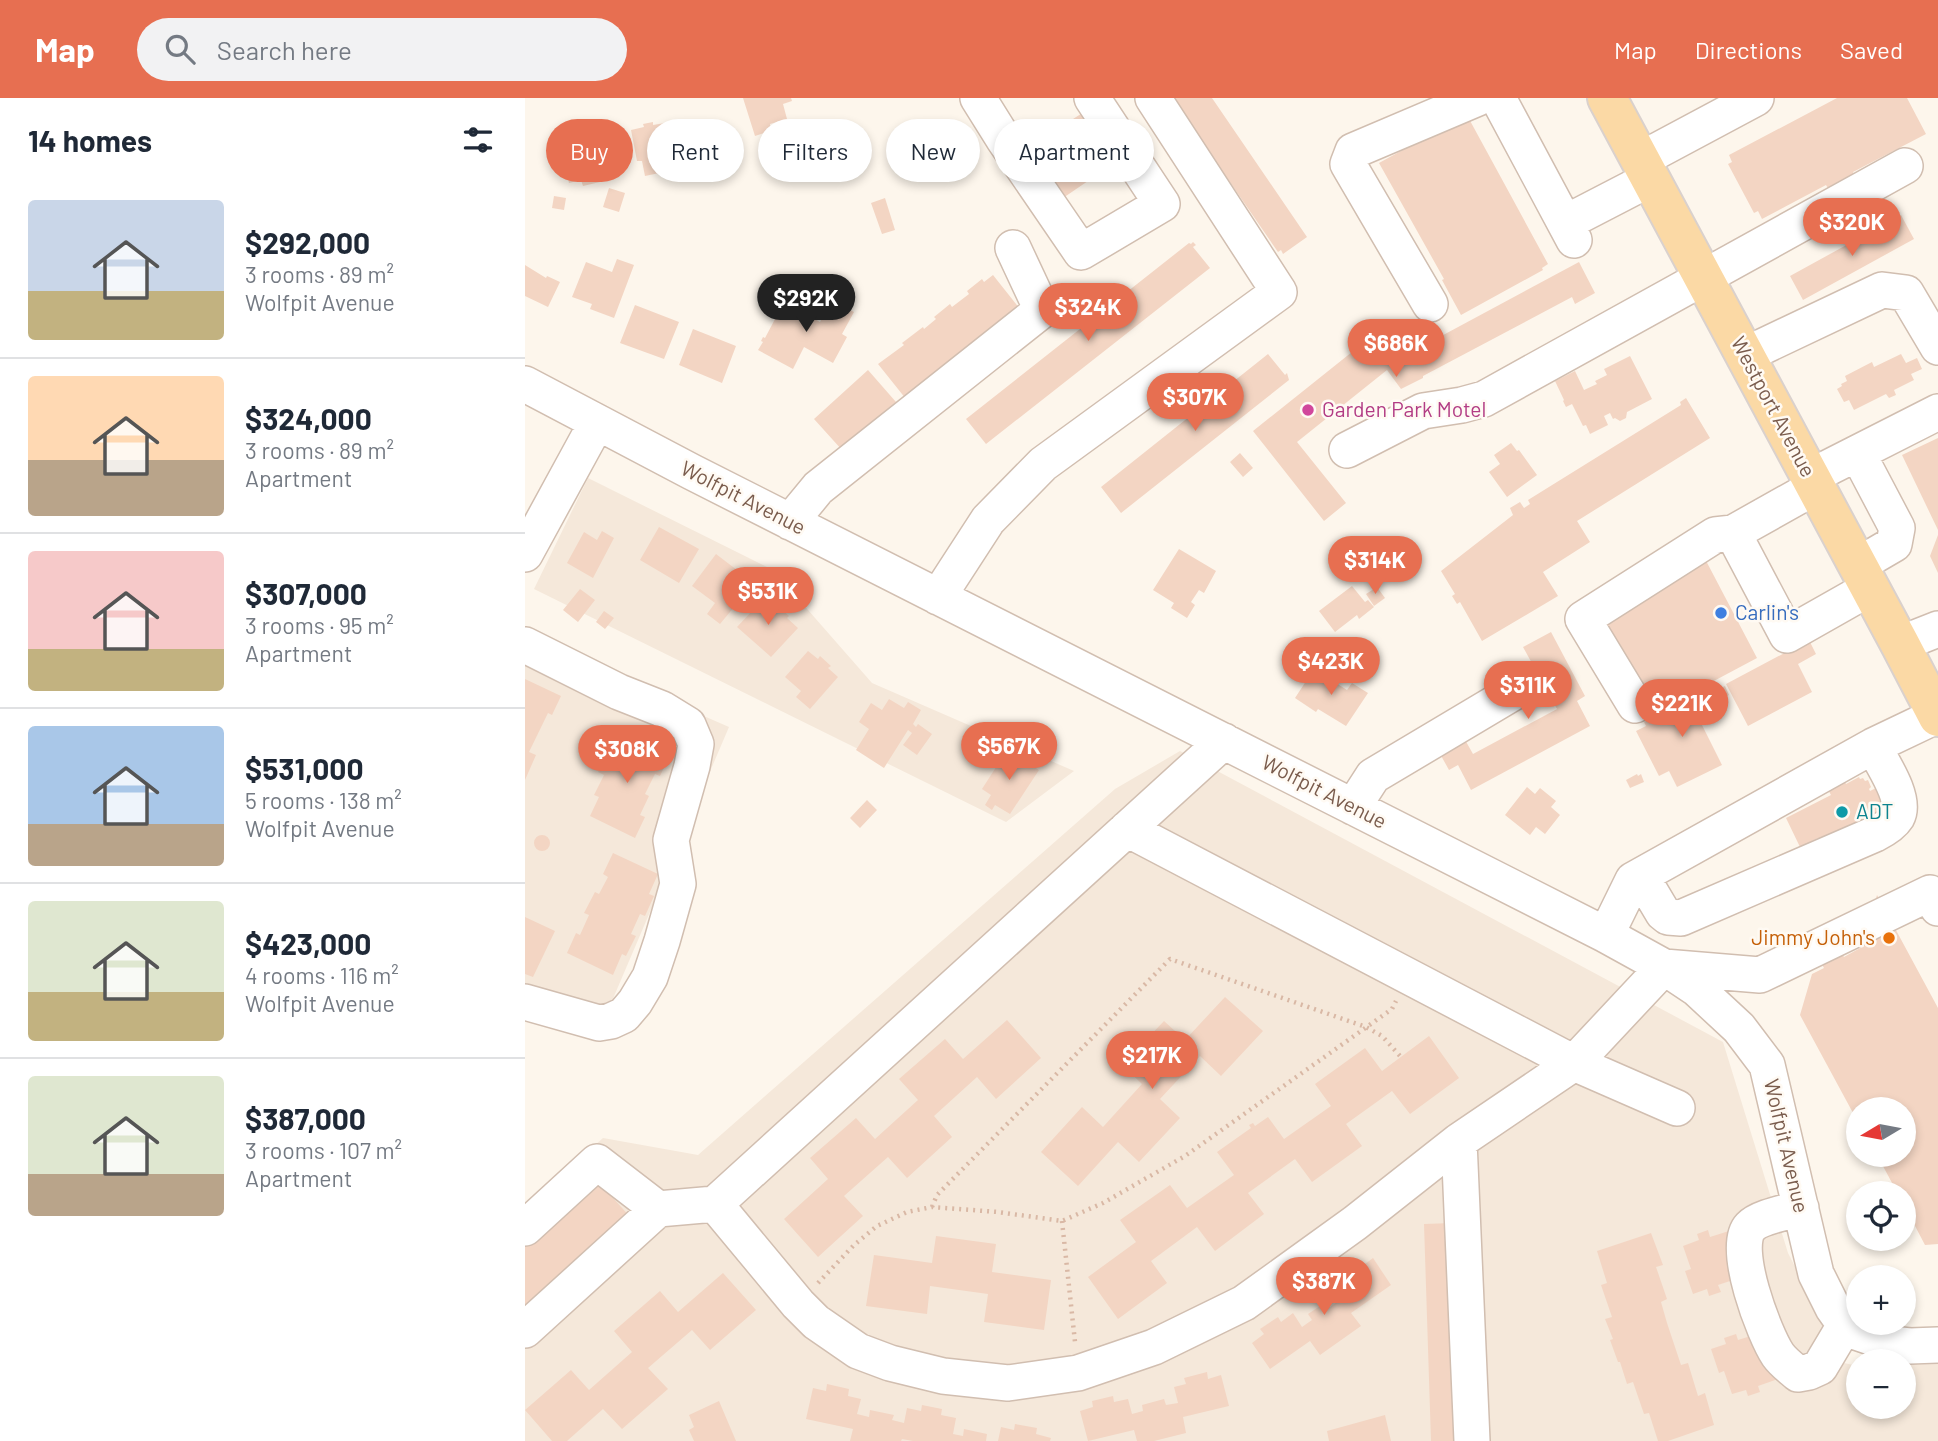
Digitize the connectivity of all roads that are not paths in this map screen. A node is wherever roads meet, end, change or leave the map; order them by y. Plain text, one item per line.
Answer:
1 (978, 98) edge
2 (1092, 98) edge
3 (1153, 98) edge
4 (1478, 98) edge
5 (1499, 98) edge
6 (1607, 98) edge
7 (1756, 98) edge
8 (1905, 166) dead end
9 (1645, 170) junction
10 (1013, 248) dead end
11 (1702, 277) junction
12 (1430, 304) dead end
13 (1938, 347) edge
14 (1745, 355) junction
15 (525, 384) edge
16 (1938, 412) edge
17 (597, 422) junction
18 (1347, 450) dead end
19 (1858, 454) junction
20 (1813, 482) junction
21 (790, 522) junction
22 (1733, 533) junction
23 (525, 554) edge
24 (1864, 576) junction
25 (938, 597) junction
26 (1938, 629) edge
27 (1900, 644) junction
28 (525, 645) edge
29 (1518, 689) dead end
30 (1635, 705) dead end
31 (1938, 716) edge
32 (1224, 741) junction
33 (1873, 746) junction
34 (1353, 807) junction
35 (1127, 829) junction
36 (1641, 876) junction
37 (1938, 908) edge
38 (1606, 935) junction
39 (1664, 967) junction
40 (525, 1002) edge
41 (1574, 1063) junction
42 (1677, 1108) dead end
43 (1459, 1141) junction
44 (715, 1204) junction
45 (1801, 1208) junction
46 (658, 1209) junction
47 (525, 1228) edge
48 (1845, 1325) junction
49 (525, 1330) edge
50 (1938, 1345) edge
51 (1472, 1441) edge

1 - 2 street
3 - 25 street
4 - 12 street
5 - 9 street
6 - 9 main road, Westport Avenue
7 - 9 street
8 - 11 street
9 - 11 main road, Westport Avenue
10 - 21 street
11 - 14 main road, Westport Avenue
11 - 18 street
13 - 14 street
14 - 20 main road, Westport Avenue
15 - 17 street, Wolfpit Avenue
16 - 19 street
17 - 21 street, Wolfpit Avenue
17 - 23 street
19 - 20 street
19 - 24 street
20 - 22 street
20 - 24 main road, Westport Avenue
21 - 25 street, Wolfpit Avenue
22 - 24 street
22 - 30 street
24 - 27 main road, Westport Avenue
25 - 32 street, Wolfpit Avenue
26 - 27 street
27 - 31 main road, Westport Avenue
28 - 40 street
29 - 34 street
31 - 33 street
32 - 34 street, Wolfpit Avenue
32 - 35 street
33 - 36 street
33 - 36 street
34 - 38 street, Wolfpit Avenue
35 - 41 street
35 - 44 street
36 - 38 street
37 - 39 street
38 - 39 street, Wolfpit Avenue
39 - 41 street
39 - 45 street, Wolfpit Avenue
41 - 42 street
41 - 43 street
43 - 44 street
43 - 51 street
44 - 46 street
45 - 48 street, Wolfpit Avenue
45 - 48 street
46 - 47 street
46 - 49 street
48 - 50 street

